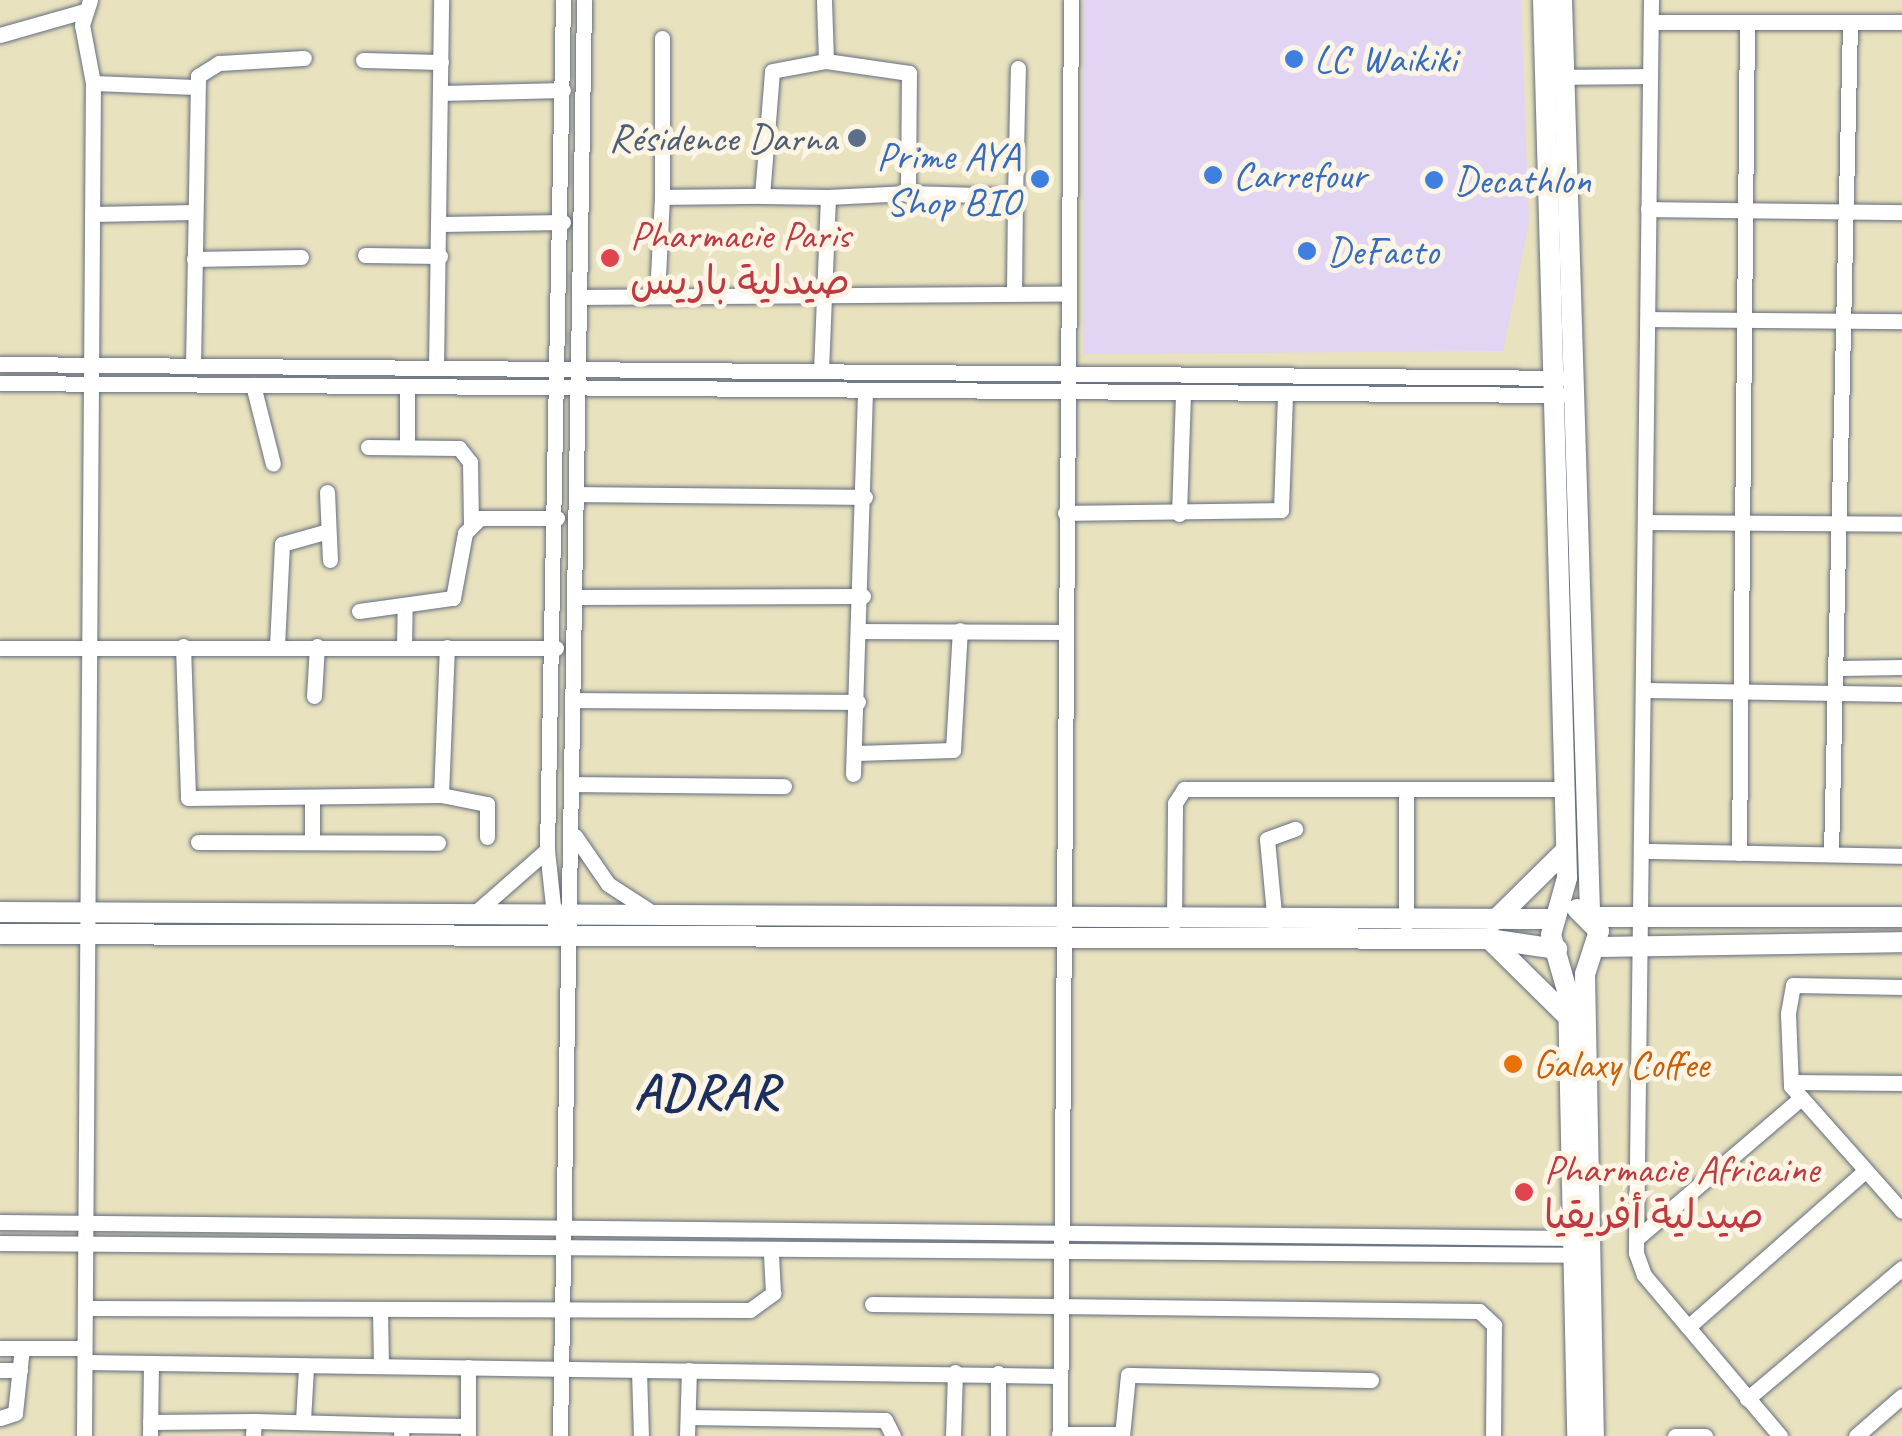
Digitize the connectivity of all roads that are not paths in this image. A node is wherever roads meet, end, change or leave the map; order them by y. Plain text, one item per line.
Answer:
1 (441, 0) edge
2 (563, 0) edge
3 (584, 0) edge
4 (824, 0) edge
5 (1071, 0) edge
6 (1543, 0) edge
7 (1562, 0) edge
8 (1651, 0) edge
9 (87, 5) edge
10 (1650, 22) junction
11 (1902, 22) edge
12 (1850, 23) junction
13 (1747, 24) junction
14 (0, 35) edge
15 (662, 38) dead end
16 (304, 58) dead end
17 (363, 60) dead end
18 (826, 61) junction
19 (441, 62) junction
20 (1018, 68) dead end
21 (1650, 76) junction
22 (1555, 77) junction
23 (93, 83) junction
24 (195, 87) junction
25 (563, 90) junction
26 (441, 93) junction
27 (908, 193) junction
28 (762, 196) junction
29 (1015, 196) junction
30 (828, 197) junction
31 (662, 198) junction
32 (1648, 209) junction
33 (1745, 210) junction
34 (194, 212) junction
35 (1846, 212) junction
36 (1902, 212) edge
37 (92, 214) junction
38 (562, 222) junction
39 (440, 224) junction
40 (365, 254) dead end
41 (440, 256) junction
42 (302, 257) dead end
43 (194, 259) junction
44 (1014, 291) junction
45 (1068, 294) junction
46 (657, 296) junction
47 (826, 297) junction
48 (580, 298) junction
49 (1648, 319) junction
50 (1745, 319) junction
51 (1844, 320) junction
52 (1902, 321) edge
53 (91, 363) junction
54 (0, 364) edge
55 (194, 366) junction
56 (436, 368) junction
57 (821, 371) junction
58 (1068, 373) junction
59 (559, 377) junction
60 (577, 377) junction
61 (91, 380) junction
62 (0, 383) edge
63 (253, 384) junction
64 (407, 386) junction
65 (1561, 387) junction
66 (865, 390) junction
67 (1183, 392) junction
68 (1067, 393) junction
69 (1284, 393) junction
70 (368, 446) dead end
71 (407, 447) junction
72 (273, 464) dead end
73 (326, 492) dead end
74 (578, 494) junction
75 (865, 497) junction
76 (1065, 513) junction
77 (1179, 514) junction
78 (558, 518) junction
79 (1647, 522) junction
80 (471, 523) junction
81 (1842, 523) junction
82 (1744, 524) junction
83 (1902, 524) edge
84 (328, 531) junction
85 (330, 560) dead end
86 (863, 596) junction
87 (576, 597) junction
88 (405, 608) junction
89 (360, 611) dead end
90 (960, 630) junction
91 (862, 631) junction
92 (1065, 632) junction
93 (90, 645) junction
94 (183, 646) junction
95 (277, 646) junction
96 (317, 646) junction
97 (404, 647) junction
98 (446, 647) junction
99 (0, 648) edge
100 (556, 648) junction
101 (1902, 667) edge
102 (1841, 668) junction
103 (1645, 690) junction
104 (1744, 692) junction
105 (1902, 694) edge
106 (1840, 695) junction
107 (314, 696) dead end
108 (574, 700) junction
109 (858, 702) junction
110 (856, 753) junction
111 (853, 774) dead end
112 (576, 784) junction
113 (784, 786) dead end
114 (1406, 790) junction
115 (1561, 790) junction
116 (441, 795) junction
117 (312, 797) junction
118 (1295, 829) dead end
119 (575, 835) junction
120 (487, 837) dead end
121 (312, 840) junction
122 (198, 842) dead end
123 (438, 843) dead end
124 (547, 850) junction
125 (1566, 850) junction
126 (1646, 851) junction
127 (1739, 852) junction
128 (1831, 854) junction
129 (1902, 856) edge
130 (648, 910) junction
131 (0, 912) edge
132 (1591, 915) junction
133 (470, 916) junction
134 (1558, 916) junction
135 (1902, 917) edge
136 (1642, 918) junction
137 (88, 922) junction
138 (1174, 922) junction
139 (1406, 923) junction
140 (562, 924) junction
141 (1274, 924) junction
142 (1063, 927) junction
143 (1491, 930) junction
144 (0, 934) edge
145 (1641, 942) junction
146 (1902, 942) edge
147 (1593, 949) junction
148 (1560, 952) junction
149 (1902, 987) edge
150 (1568, 1017) junction
151 (1791, 1082) junction
152 (1902, 1082) edge
153 (1801, 1098) junction
154 (1865, 1171) junction
155 (1902, 1211) edge
156 (0, 1222) edge
157 (84, 1224) junction
158 (560, 1230) junction
159 (1060, 1236) junction
160 (1636, 1240) junction
161 (82, 1242) junction
162 (0, 1243) edge
163 (1580, 1246) junction
164 (560, 1249) junction
165 (771, 1254) junction
166 (1060, 1256) junction
167 (1902, 1268) edge
168 (872, 1304) dead end
169 (84, 1308) junction
170 (380, 1310) junction
171 (560, 1310) junction
172 (1060, 1310) junction
173 (1688, 1327) junction
174 (0, 1348) edge
175 (22, 1348) junction
176 (84, 1355) junction
177 (151, 1365) junction
178 (381, 1366) junction
179 (468, 1367) junction
180 (306, 1368) junction
181 (560, 1368) junction
182 (0, 1370) edge
183 (20, 1370) junction
184 (639, 1370) junction
185 (689, 1370) junction
186 (955, 1372) junction
187 (998, 1373) junction
188 (1060, 1376) junction
189 (1371, 1380) dead end
190 (1902, 1396) edge
191 (1747, 1399) junction
192 (688, 1417) junction
193 (0, 1418) edge
194 (303, 1420) junction
195 (254, 1428) edge
196 (739, 1428) edge
197 (150, 1429) edge
198 (401, 1431) edge
199 (468, 1431) edge
200 (1060, 1435) edge
201 (1122, 1435) edge
202 (84, 1436) edge
203 (560, 1436) edge
204 (640, 1436) edge
205 (687, 1436) edge
206 (893, 1436) edge
207 (953, 1436) edge
208 (998, 1436) edge
209 (1494, 1436) edge
210 (1577, 1436) edge
211 (1594, 1436) edge
212 (1675, 1436) edge
213 (1705, 1436) edge
214 (1780, 1436) edge
215 (1856, 1436) edge

1 - 19 street
2 - 25 street
3 - 48 street
4 - 18 street
5 - 45 street
6 - 22 street
7 - 22 street
8 - 10 street
9 - 14 street
9 - 23 street
10 - 13 street
10 - 21 street
11 - 12 street
12 - 13 street
12 - 35 street
13 - 33 street
15 - 31 street
16 - 24 street
17 - 19 street
18 - 27 street
18 - 28 street
19 - 26 street
20 - 29 street
21 - 22 street
21 - 32 street
22 - 65 street
23 - 24 street
23 - 37 street
24 - 34 street
25 - 26 street
25 - 38 street
26 - 39 street
27 - 29 street
27 - 30 street
28 - 30 street
28 - 31 street
29 - 44 street
30 - 47 street
31 - 46 street
32 - 33 street
32 - 49 street
33 - 35 street
33 - 50 street
34 - 37 street
34 - 43 street
35 - 36 street
35 - 51 street
37 - 53 street
38 - 39 street
38 - 59 street
39 - 41 street
40 - 41 street
41 - 56 street
42 - 43 street
43 - 55 street
44 - 45 street
44 - 47 street
45 - 58 street
46 - 47 street
46 - 48 street
47 - 57 street
48 - 60 street
49 - 50 street
49 - 79 street
50 - 51 street
50 - 82 street
51 - 52 street
51 - 81 street
53 - 54 street
53 - 55 street
53 - 61 street
55 - 56 street
56 - 59 street
57 - 58 street
57 - 60 street
58 - 65 street
58 - 68 street
59 - 60 street
59 - 64 street
59 - 78 street
60 - 66 street
60 - 74 street
61 - 62 street
61 - 63 street
61 - 93 street
63 - 64 street
63 - 72 street
64 - 71 street
65 - 69 street
65 - 115 street
65 - 132 street
66 - 68 street
66 - 75 street
67 - 68 street
67 - 69 street
67 - 77 street
68 - 76 street
69 - 77 street
70 - 71 street
71 - 80 street
73 - 84 street
74 - 75 street
74 - 87 street
75 - 86 street
76 - 77 street
76 - 92 street
78 - 80 street
78 - 100 street
79 - 82 street
79 - 103 street
80 - 88 street
81 - 82 street
81 - 83 street
81 - 102 street
82 - 104 street
84 - 85 street
84 - 95 street
86 - 87 street
86 - 91 street
87 - 108 street
88 - 89 street
88 - 97 street
90 - 91 street
90 - 92 street
90 - 110 street
91 - 109 street
92 - 142 street
93 - 94 street
93 - 99 street
93 - 137 street
94 - 95 street
94 - 117 street
95 - 96 street
96 - 97 street
96 - 107 street
97 - 98 street
98 - 100 street
98 - 116 street
100 - 124 street
101 - 102 street
102 - 106 street
103 - 104 street
103 - 126 street
104 - 106 street
104 - 127 street
105 - 106 street
106 - 128 street
108 - 109 street
108 - 112 street
109 - 110 street
110 - 111 street
112 - 113 street
112 - 119 street
114 - 115 street
114 - 138 street
114 - 139 street
115 - 125 street
116 - 117 street
116 - 120 street
117 - 121 street
118 - 141 street
119 - 130 street
119 - 140 street
121 - 122 street
121 - 123 street
124 - 133 street
124 - 140 street
125 - 134 street
125 - 143 street
126 - 127 street
126 - 136 street
127 - 128 street
128 - 129 street
130 - 140 street
130 - 142 street
131 - 137 street
132 - 134 street
132 - 136 street
132 - 147 street
133 - 137 street
133 - 140 street
134 - 143 street
134 - 148 street
135 - 136 street
136 - 145 street
137 - 140 street
137 - 144 street
137 - 157 street
138 - 141 street
138 - 142 street
139 - 141 street
139 - 143 street
140 - 142 street
140 - 158 street
142 - 143 street
142 - 159 street
143 - 148 street
143 - 150 street
145 - 146 street
145 - 147 street
145 - 160 street
147 - 148 street
147 - 163 street
148 - 150 street
149 - 151 street
150 - 163 street
151 - 152 street
151 - 153 street
153 - 154 street
153 - 160 street
154 - 155 street
154 - 173 street
156 - 157 street
157 - 158 street
157 - 161 street
158 - 159 street
158 - 164 street
159 - 163 street
159 - 166 street
160 - 173 street
161 - 162 street
161 - 164 street
161 - 169 street
163 - 166 street
163 - 210 street
163 - 211 street
164 - 165 street
164 - 171 street
165 - 166 street
165 - 171 street
166 - 172 street
167 - 191 street
168 - 172 street
169 - 170 street
169 - 176 street
170 - 171 street
170 - 178 street
171 - 181 street
172 - 188 street
172 - 209 street
173 - 191 street
174 - 175 street
175 - 176 street
175 - 183 street
176 - 177 street
176 - 202 street
177 - 180 street
177 - 197 street
178 - 179 street
178 - 180 street
179 - 181 street
179 - 199 street
180 - 194 street
181 - 184 street
181 - 203 street
182 - 183 street
183 - 193 street
184 - 185 street
184 - 204 street
185 - 186 street
185 - 192 street
186 - 187 street
186 - 207 street
187 - 188 street
187 - 208 street
188 - 200 street
189 - 201 street
190 - 215 street
191 - 214 street
192 - 196 street
192 - 205 street
194 - 195 street
194 - 198 street
195 - 197 street
196 - 206 street
198 - 199 street
200 - 201 street
212 - 213 street

